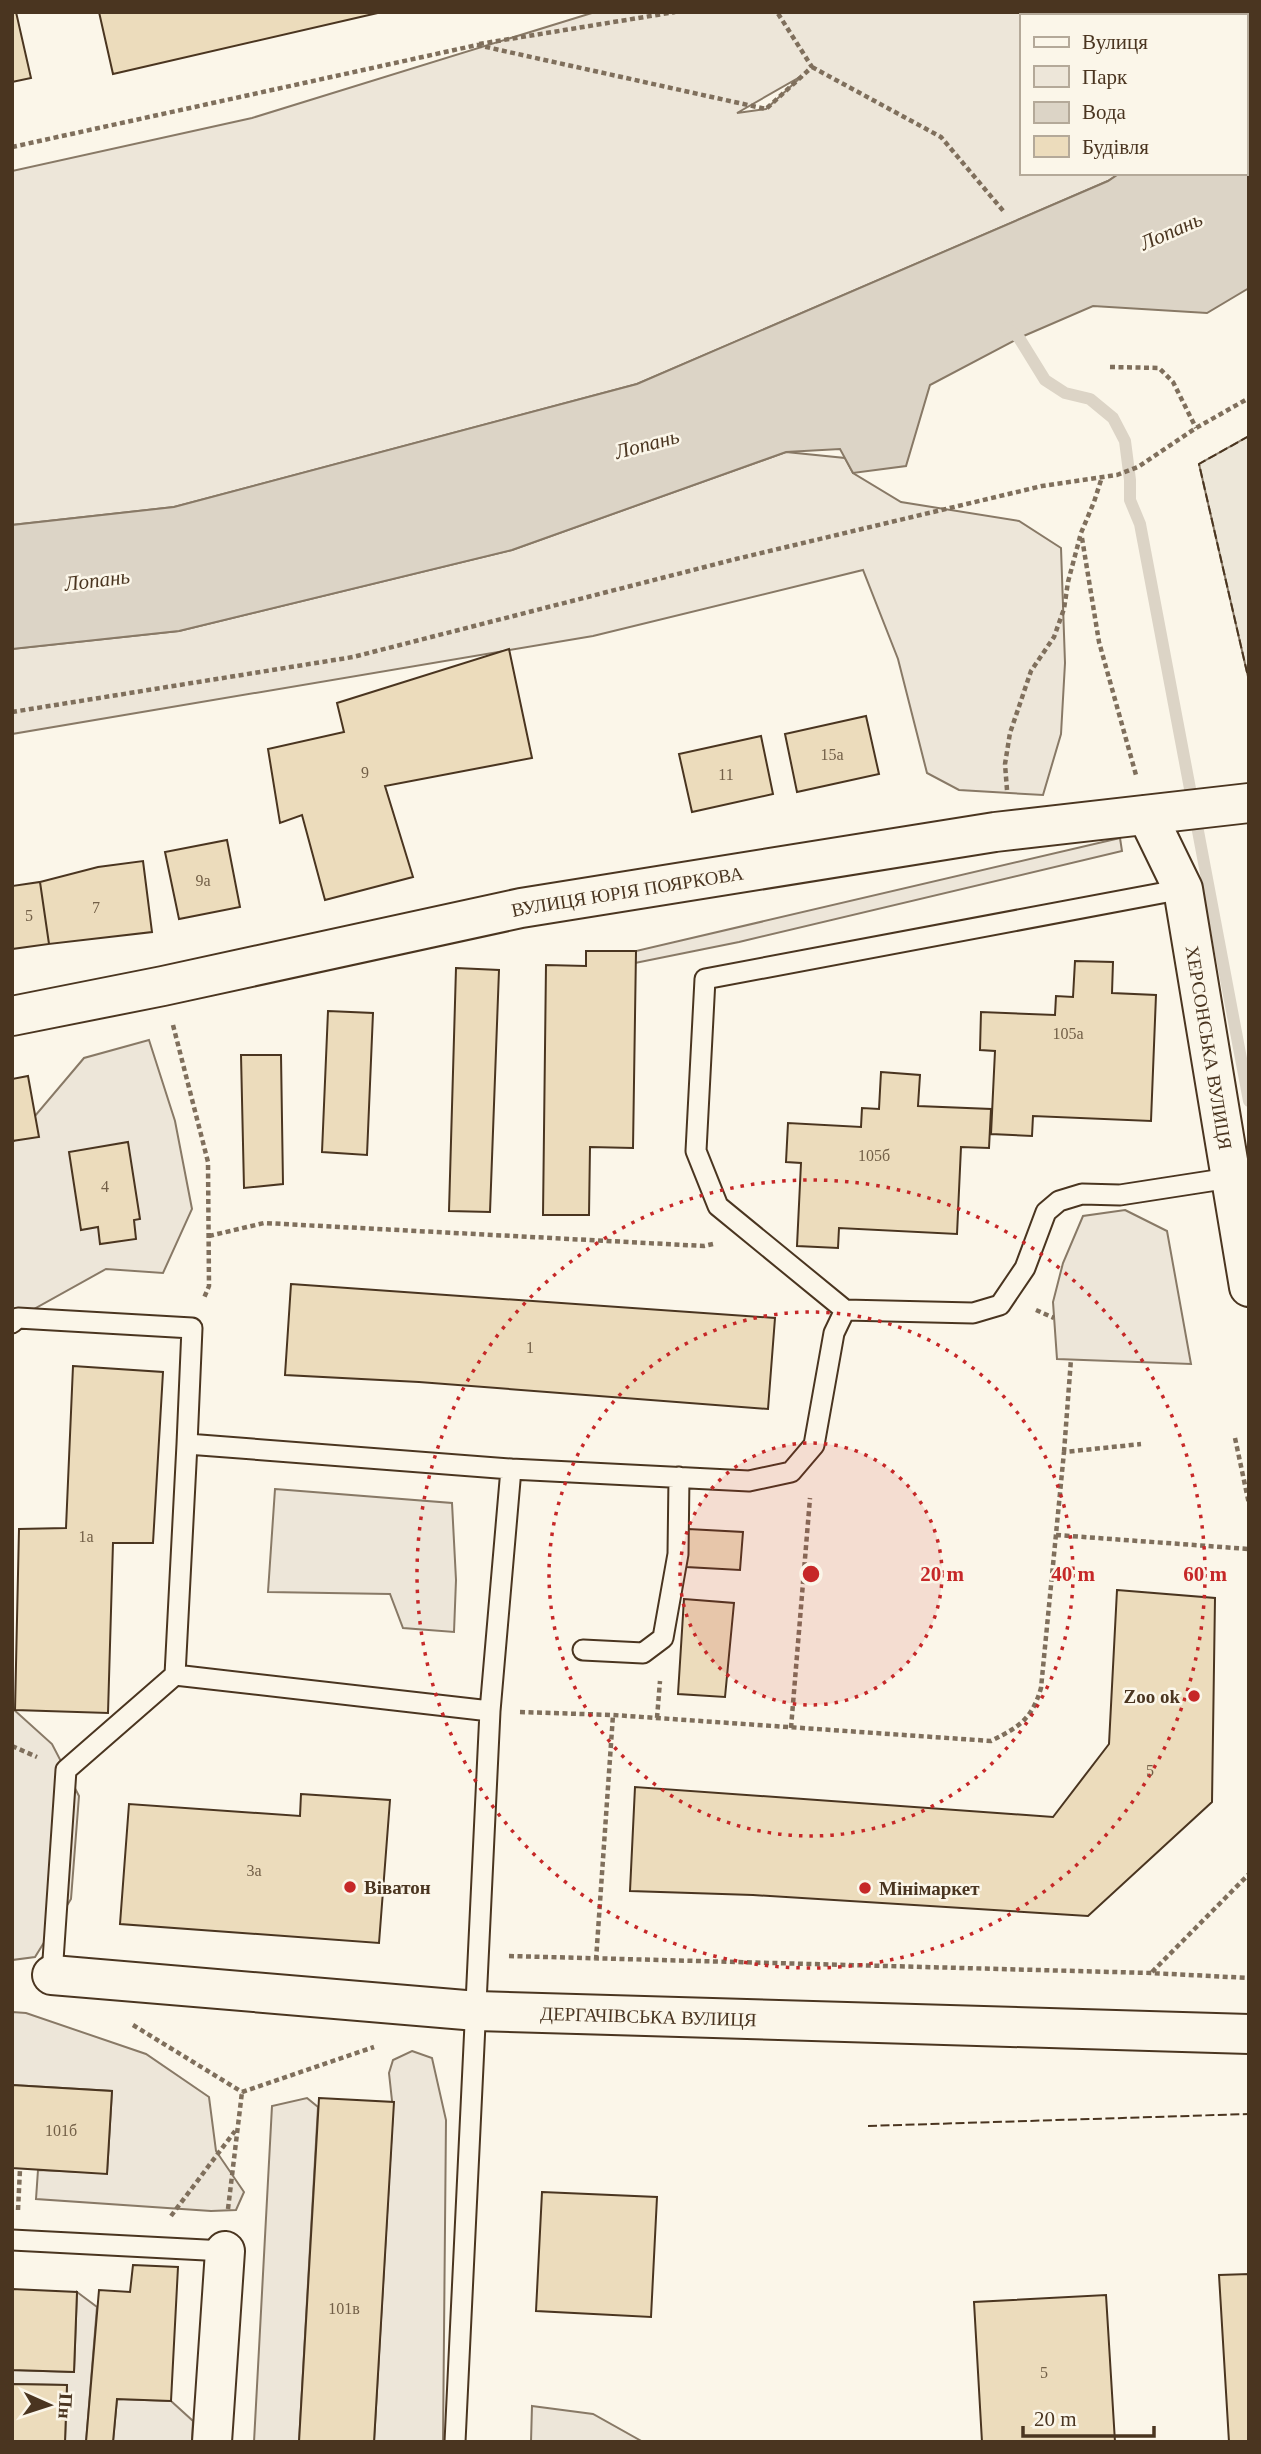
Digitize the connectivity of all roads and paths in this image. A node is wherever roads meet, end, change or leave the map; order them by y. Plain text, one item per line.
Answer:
1 (675, 12) edge
2 (777, 12) edge
3 (477, 45) junction
4 (812, 68) junction
5 (12, 147) edge
6 (1005, 213) dead end
7 (1110, 367) dead end
8 (1249, 398) edge
9 (1196, 428) junction
10 (1102, 477) junction
11 (1081, 533) junction
12 (12, 712) edge
13 (1231, 805) edge
14 (1156, 814) junction
15 (995, 832) junction
16 (1183, 889) junction
17 (163, 986) junction
18 (12, 1016) edge
19 (1241, 1176) edge
20 (209, 1237) junction
21 (755, 1237) junction
22 (1249, 1287) edge
23 (845, 1310) junction
24 (12, 1323) edge
25 (192, 1328) junction
26 (1071, 1359) dead end
27 (1236, 1438) dead end
28 (187, 1444) junction
29 (1141, 1444) dead end
30 (814, 1445) junction
31 (1064, 1452) junction
32 (511, 1469) junction
33 (679, 1477) junction
34 (1249, 1504) edge
35 (1056, 1535) junction
36 (1249, 1549) edge
37 (583, 1650) dead end
38 (175, 1675) junction
39 (490, 1711) junction
40 (613, 1716) junction
41 (791, 1728) junction
42 (1249, 1874) edge
43 (480, 1955) junction
44 (596, 1960) junction
45 (1151, 1973) junction
46 (52, 1975) joint
47 (1249, 1978) edge
48 (477, 2011) junction
49 (123, 2019) dead end
50 (1249, 2034) edge
51 (386, 2042) dead end
52 (242, 2092) junction
53 (237, 2129) junction
54 (20, 2169) dead end
55 (18, 2211) dead end
56 (170, 2217) dead end
57 (12, 2240) edge
58 (225, 2251) junction
59 (212, 2442) edge
60 (455, 2442) edge

1 - 3 path
2 - 4 path
3 - 4 path
3 - 5 path
4 - 6 path
7 - 9 path
8 - 9 path
9 - 10 path
10 - 11 path
10 - 12 path
11 - 14 path
11 - 15 path
13 - 14 street, ВУЛИЦЯ ЮРІЯ ПОЯРКОВА
14 - 15 street, ВУЛИЦЯ ЮРІЯ ПОЯРКОВА
14 - 16 street, ХЕРСОНСЬКА ВУЛИЦЯ
15 - 17 street, ВУЛИЦЯ ЮРІЯ ПОЯРКОВА
16 - 19 street, ХЕРСОНСЬКА ВУЛИЦЯ
16 - 21 lane
17 - 18 street, ВУЛИЦЯ ЮРІЯ ПОЯРКОВА
17 - 20 path
19 - 22 street, ХЕРСОНСЬКА ВУЛИЦЯ
19 - 23 lane
20 - 21 path
20 - 25 path
21 - 23 lane
23 - 30 lane
24 - 25 lane
25 - 28 lane
26 - 31 path
27 - 34 path
28 - 32 lane
28 - 38 lane
29 - 31 path
30 - 33 lane
30 - 41 path
31 - 35 path
32 - 33 lane
32 - 39 lane
33 - 37 lane
35 - 36 path
35 - 41 path
38 - 39 lane
38 - 46 lane
39 - 40 path
39 - 43 lane
40 - 41 path
40 - 44 path
42 - 45 path
43 - 44 path
43 - 48 lane
44 - 45 path
45 - 47 path
46 - 48 street, ДЕРГАЧІВСЬКА ВУЛИЦЯ
48 - 50 street, ДЕРГАЧІВСЬКА ВУЛИЦЯ
48 - 60 lane
49 - 52 path
51 - 52 path
52 - 53 path
53 - 56 path
53 - 58 path
54 - 55 path
57 - 58 lane
58 - 59 street

